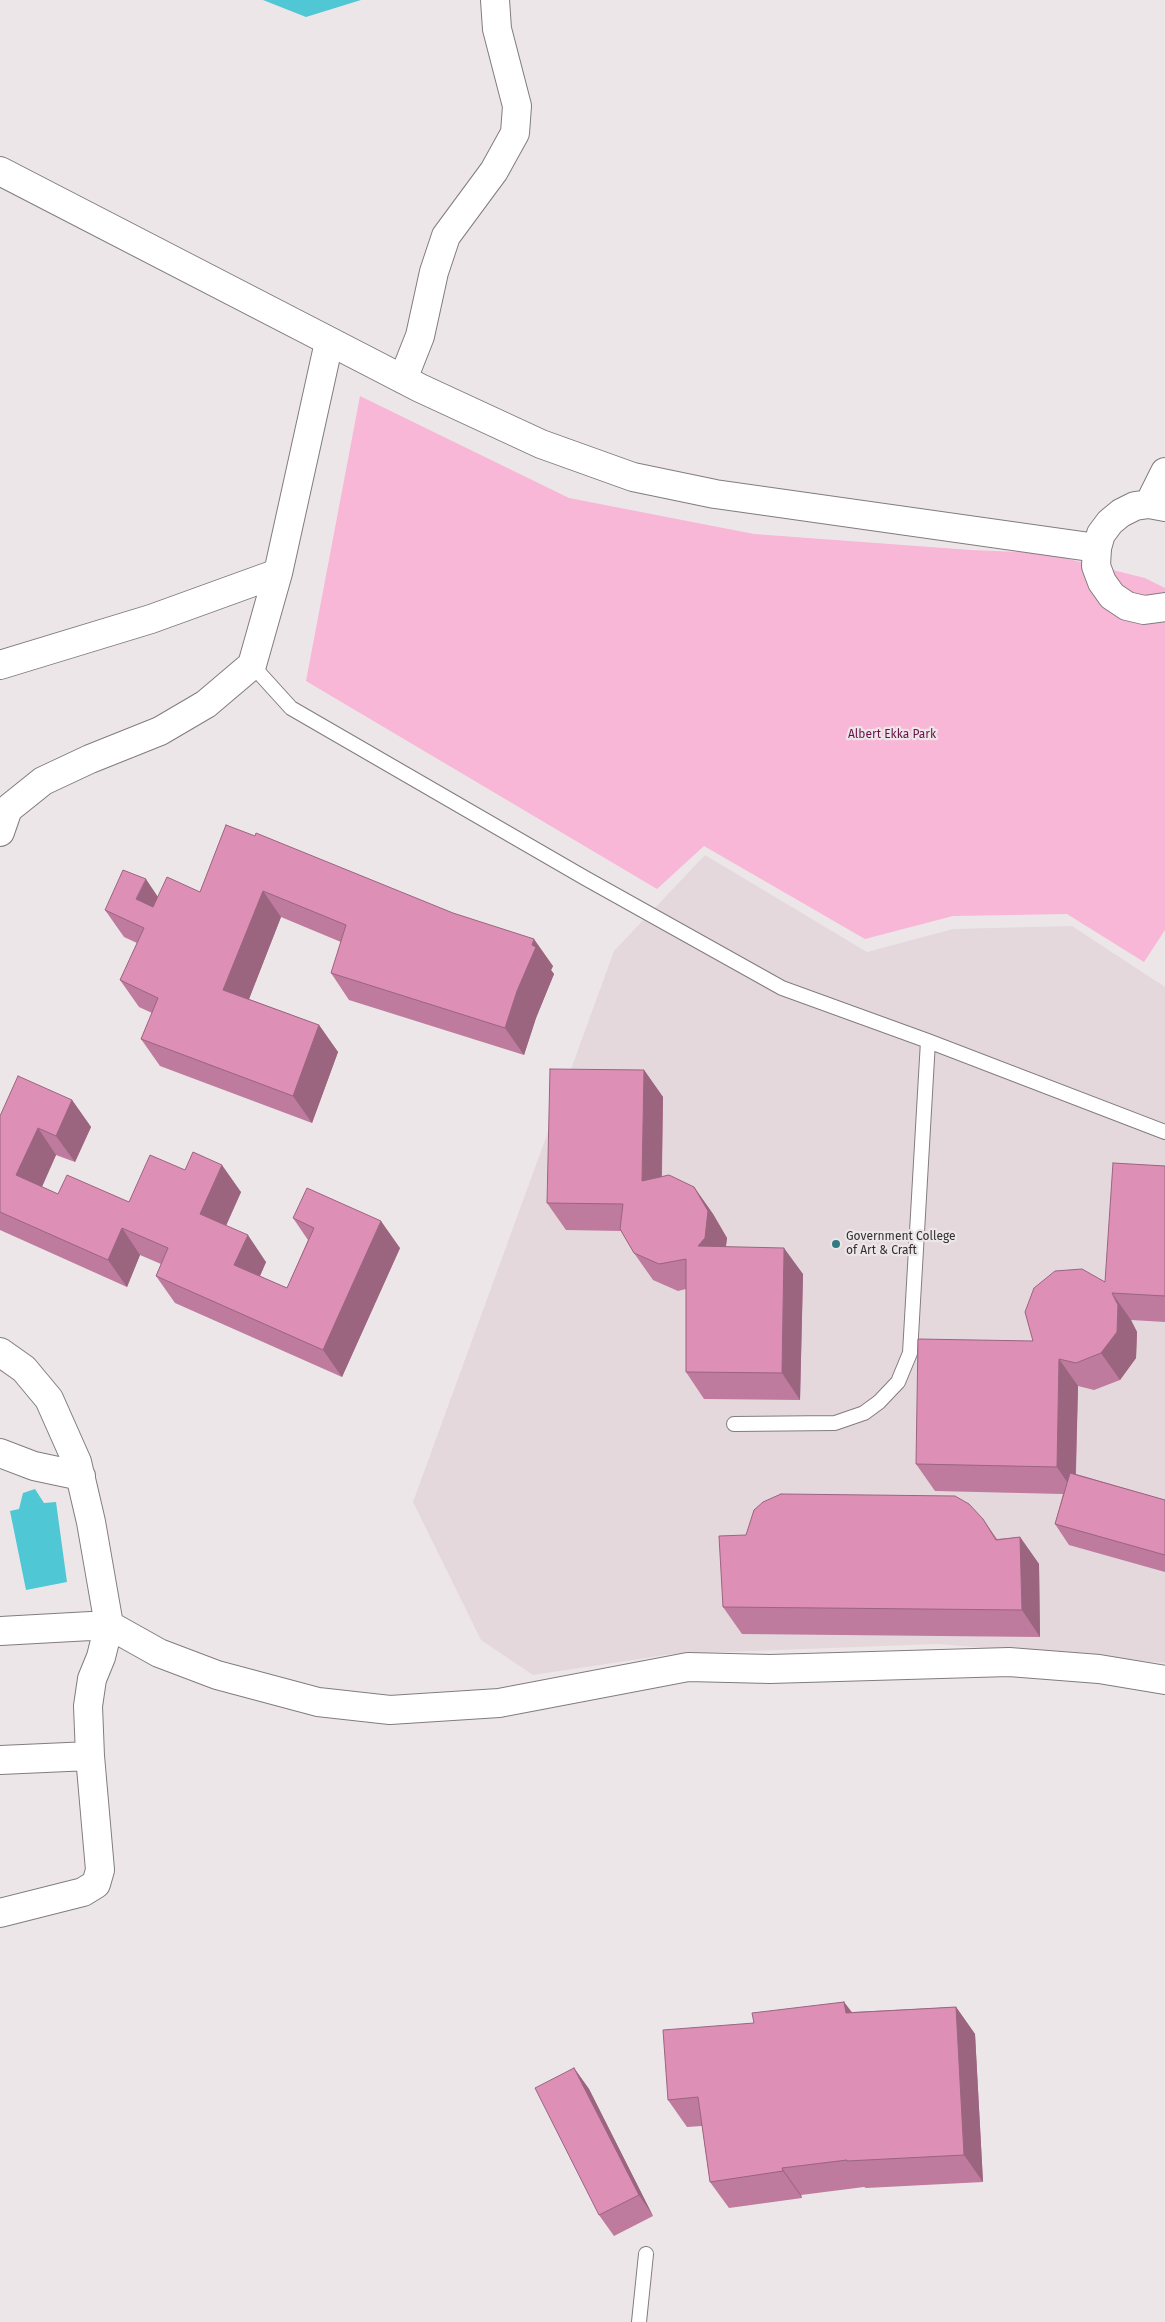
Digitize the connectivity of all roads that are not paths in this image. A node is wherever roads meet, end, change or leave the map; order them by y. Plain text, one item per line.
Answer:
1 (495, 0) edge
2 (0, 170) edge
3 (329, 342) junction
4 (403, 379) junction
5 (1165, 472) edge
6 (1157, 506) edge
7 (1096, 548) junction
8 (278, 573) junction
9 (1165, 607) edge
10 (0, 665) edge
11 (252, 665) junction
12 (0, 832) edge
13 (928, 1041) junction
14 (1165, 1132) edge
15 (0, 1352) edge
16 (734, 1424) dead end
17 (0, 1454) edge
18 (81, 1476) junction
19 (109, 1625) junction
20 (0, 1631) edge
21 (1165, 1680) edge
22 (90, 1756) junction
23 (0, 1760) edge
24 (0, 1913) edge
25 (646, 2254) dead end
26 (639, 2322) edge

1 - 4 street
2 - 3 street
3 - 4 street
3 - 8 street
4 - 7 street
5 - 6 street
6 - 7 street
7 - 9 street
8 - 10 street
8 - 11 street
11 - 12 street
11 - 13 lane
13 - 14 lane
13 - 16 lane
15 - 18 street
17 - 18 street
18 - 19 street
19 - 20 street
19 - 21 street
19 - 22 street
22 - 23 street
22 - 24 street
25 - 26 lane

